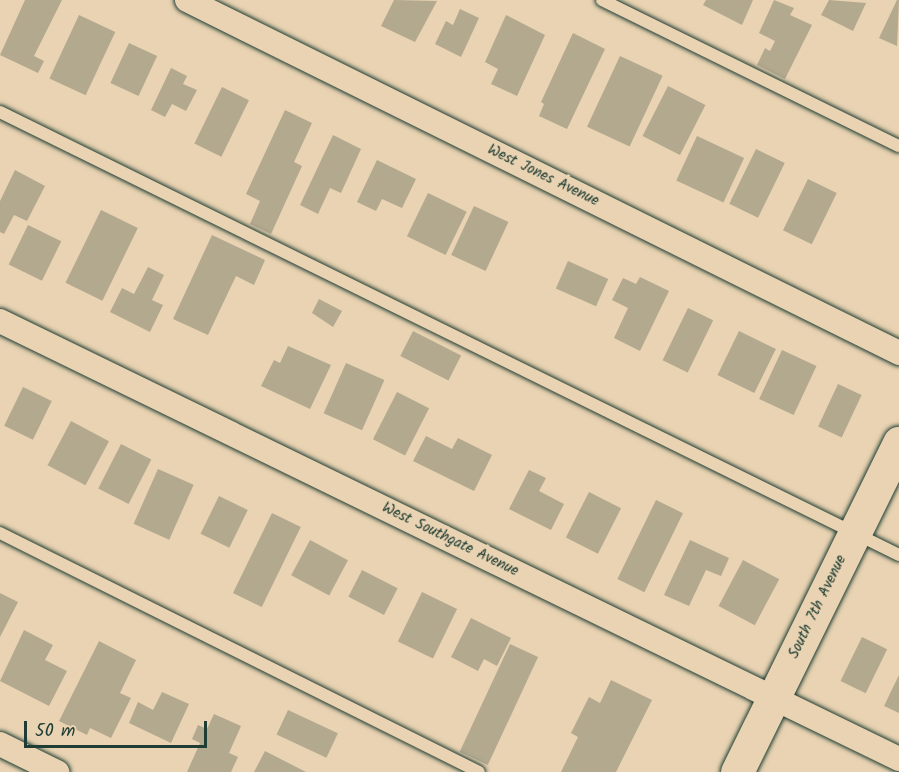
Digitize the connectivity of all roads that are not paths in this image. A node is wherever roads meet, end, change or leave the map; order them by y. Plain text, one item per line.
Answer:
1 (188, 0) edge
2 (602, 0) edge
3 (0, 112) edge
4 (899, 146) edge
5 (0, 321) edge
6 (899, 353) edge
7 (899, 443) edge
8 (0, 532) edge
9 (855, 533) junction
10 (899, 555) edge
11 (774, 698) junction
12 (0, 744) edge
13 (899, 759) edge
14 (57, 772) edge
15 (479, 772) edge
16 (738, 772) edge

1 - 6 street, West Jones Avenue
2 - 4 lane
3 - 9 lane
5 - 11 street, West Southgate Avenue
7 - 9 main road, South 7th Avenue
8 - 15 lane
9 - 10 lane
9 - 11 main road, South 7th Avenue
11 - 13 street, West Southgate Avenue
11 - 16 main road, South 7th Avenue
12 - 14 street

